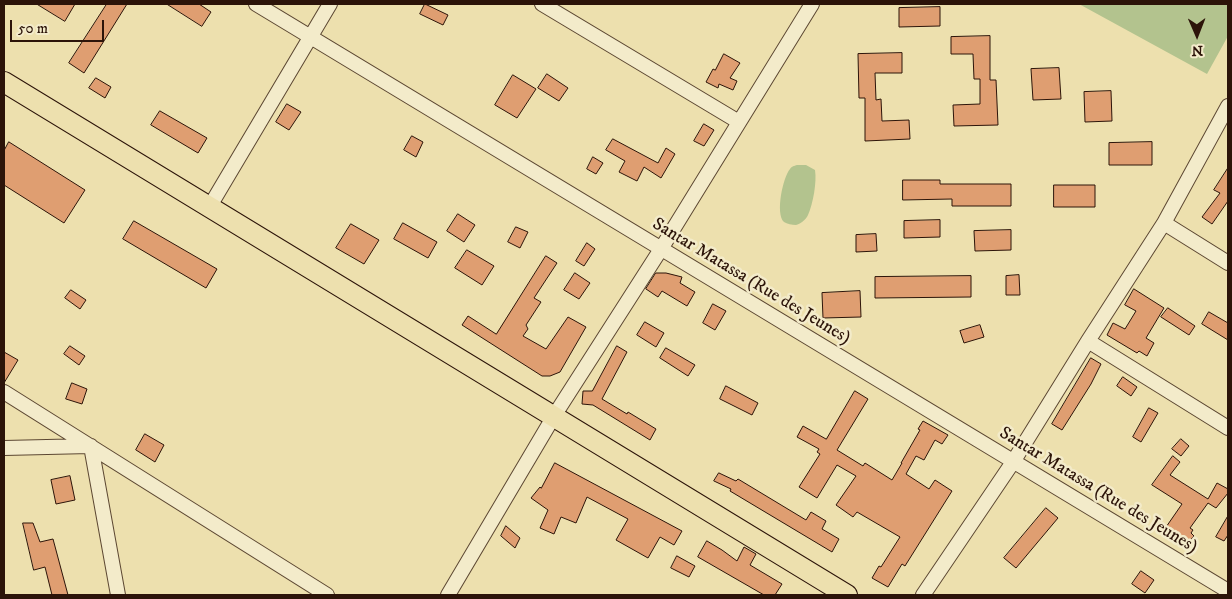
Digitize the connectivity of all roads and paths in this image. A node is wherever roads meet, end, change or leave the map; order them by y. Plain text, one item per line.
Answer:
1 (256, 4) edge
2 (330, 4) edge
3 (542, 4) edge
4 (812, 4) edge
5 (310, 36) junction
6 (4, 82) edge
7 (1228, 106) edge
8 (739, 122) junction
9 (210, 206) junction
10 (1164, 223) junction
11 (661, 249) junction
12 (1228, 263) edge
13 (1088, 341) junction
14 (4, 392) edge
15 (554, 416) junction
16 (1228, 428) edge
17 (91, 446) junction
18 (4, 448) edge
19 (1013, 462) junction
20 (1228, 591) edge
21 (118, 595) edge
22 (328, 595) edge
23 (448, 595) edge
24 (847, 595) edge
25 (923, 595) edge

1 - 5 street, Santar Matassa (Rue des Jeunes)
2 - 5 street
3 - 8 street
4 - 8 street
5 - 9 street
5 - 11 street, Santar Matassa (Rue des Jeunes)
6 - 9 highway
7 - 10 street
8 - 11 street
9 - 15 highway
10 - 12 street
10 - 13 street
11 - 15 street
11 - 19 street, Santar Matassa (Rue des Jeunes)
13 - 16 street
13 - 19 street
14 - 17 street
15 - 23 street
15 - 24 highway
17 - 18 street
17 - 21 street
17 - 22 street
19 - 20 street, Santar Matassa (Rue des Jeunes)
19 - 25 street

